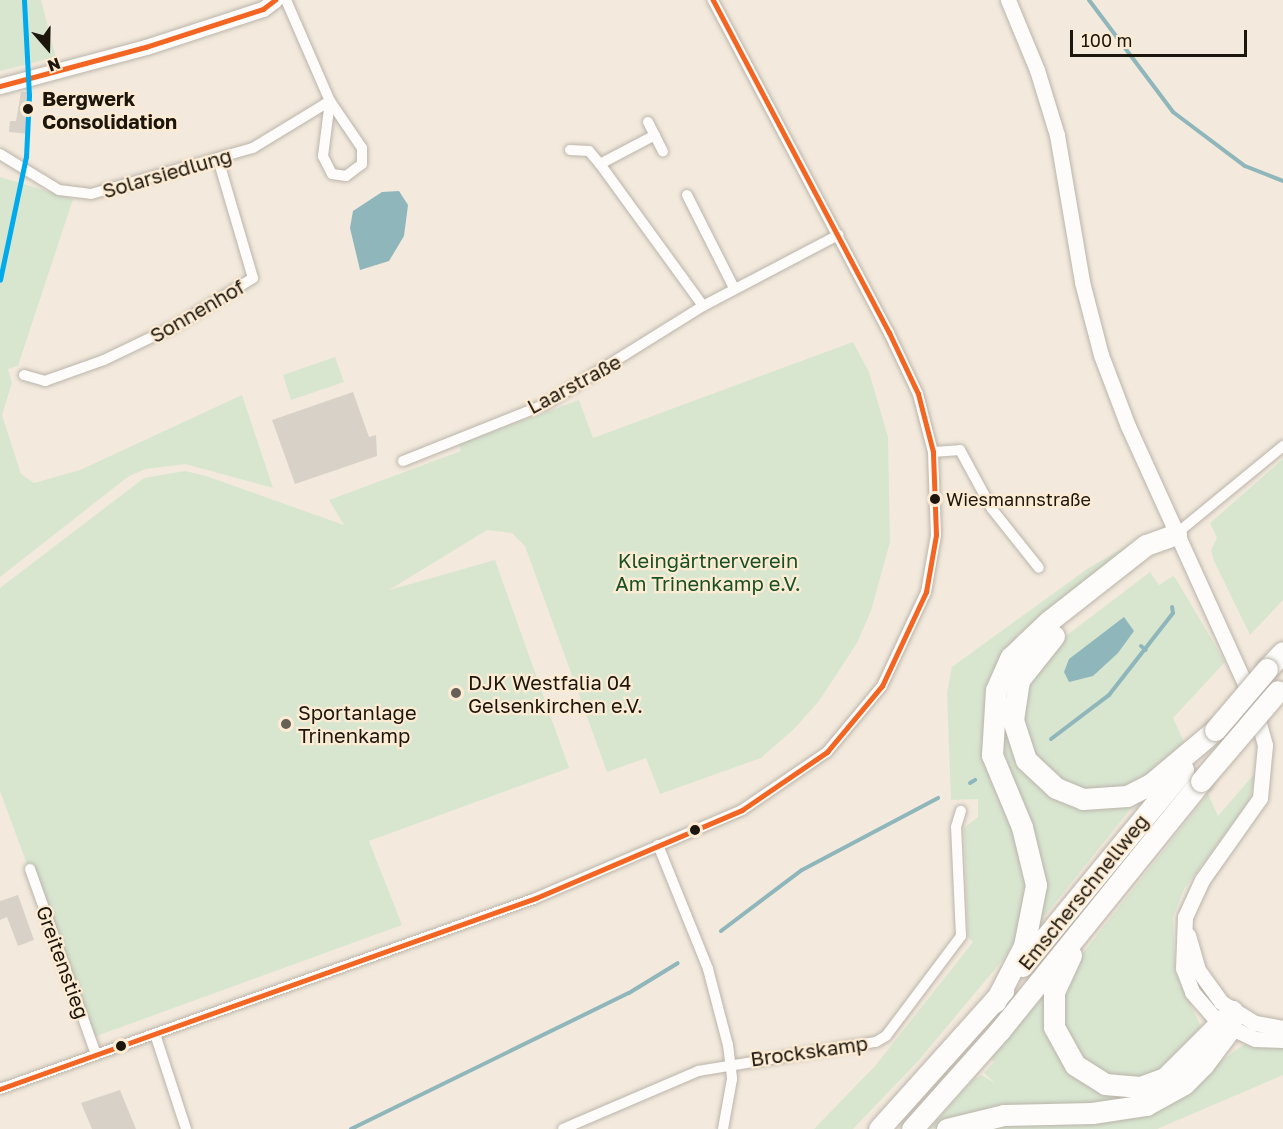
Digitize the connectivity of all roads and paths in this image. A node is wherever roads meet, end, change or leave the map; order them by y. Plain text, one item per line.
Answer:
1 (275, 0) edge
2 (286, 0) edge
3 (713, 0) edge
4 (1008, 0) edge
5 (0, 87) edge
6 (330, 101) junction
7 (648, 122) dead end
8 (655, 135) junction
9 (570, 150) dead end
10 (663, 151) dead end
11 (0, 154) edge
12 (218, 159) junction
13 (600, 164) junction
14 (687, 195) dead end
15 (838, 235) junction
16 (734, 288) junction
17 (703, 306) junction
18 (24, 375) dead end
19 (1283, 446) edge
20 (933, 452) junction
21 (403, 461) dead end
22 (1176, 534) junction
23 (1039, 568) dead end
24 (1283, 652) edge
25 (1280, 688) edge
26 (1190, 756) junction
27 (961, 811) dead end
28 (658, 845) junction
29 (30, 869) dead end
30 (1094, 912) junction
31 (995, 1002) junction
32 (1226, 1020) junction
33 (1283, 1029) edge
34 (155, 1034) junction
35 (1283, 1040) edge
36 (96, 1054) junction
37 (731, 1062) junction
38 (0, 1089) edge
39 (186, 1129) edge
40 (563, 1129) edge
41 (723, 1129) edge
42 (879, 1129) edge
43 (912, 1129) edge
44 (947, 1129) edge

1 - 5 street
2 - 6 street
3 - 15 street
4 - 22 street
6 - 6 street
6 - 12 street, Solarsiedlung
7 - 8 street
8 - 10 street
8 - 13 street
9 - 13 street
11 - 12 street, Solarsiedlung
12 - 18 street, Sonnenhof
13 - 17 street
14 - 16 street
15 - 16 street, Laarstraße
15 - 20 street
16 - 17 street, Laarstraße
17 - 21 street, Laarstraße
19 - 22 street
20 - 23 street
20 - 28 street
22 - 26 highway
22 - 31 highway
22 - 32 street
24 - 26 highway, Emscherschnellweg, bridge
25 - 30 highway, Emscherschnellweg, bridge
26 - 31 highway, Emscherschnellweg
27 - 37 street, Brockskamp
28 - 34 street
28 - 37 street, Brockskamp
29 - 36 street, Greitenstieg
30 - 32 highway
30 - 43 highway, Emscherschnellweg
31 - 42 highway, Emscherschnellweg
32 - 33 street
32 - 35 street
32 - 44 highway
34 - 36 street
34 - 39 street
36 - 38 street
37 - 40 street
37 - 41 street, Brockskamp

